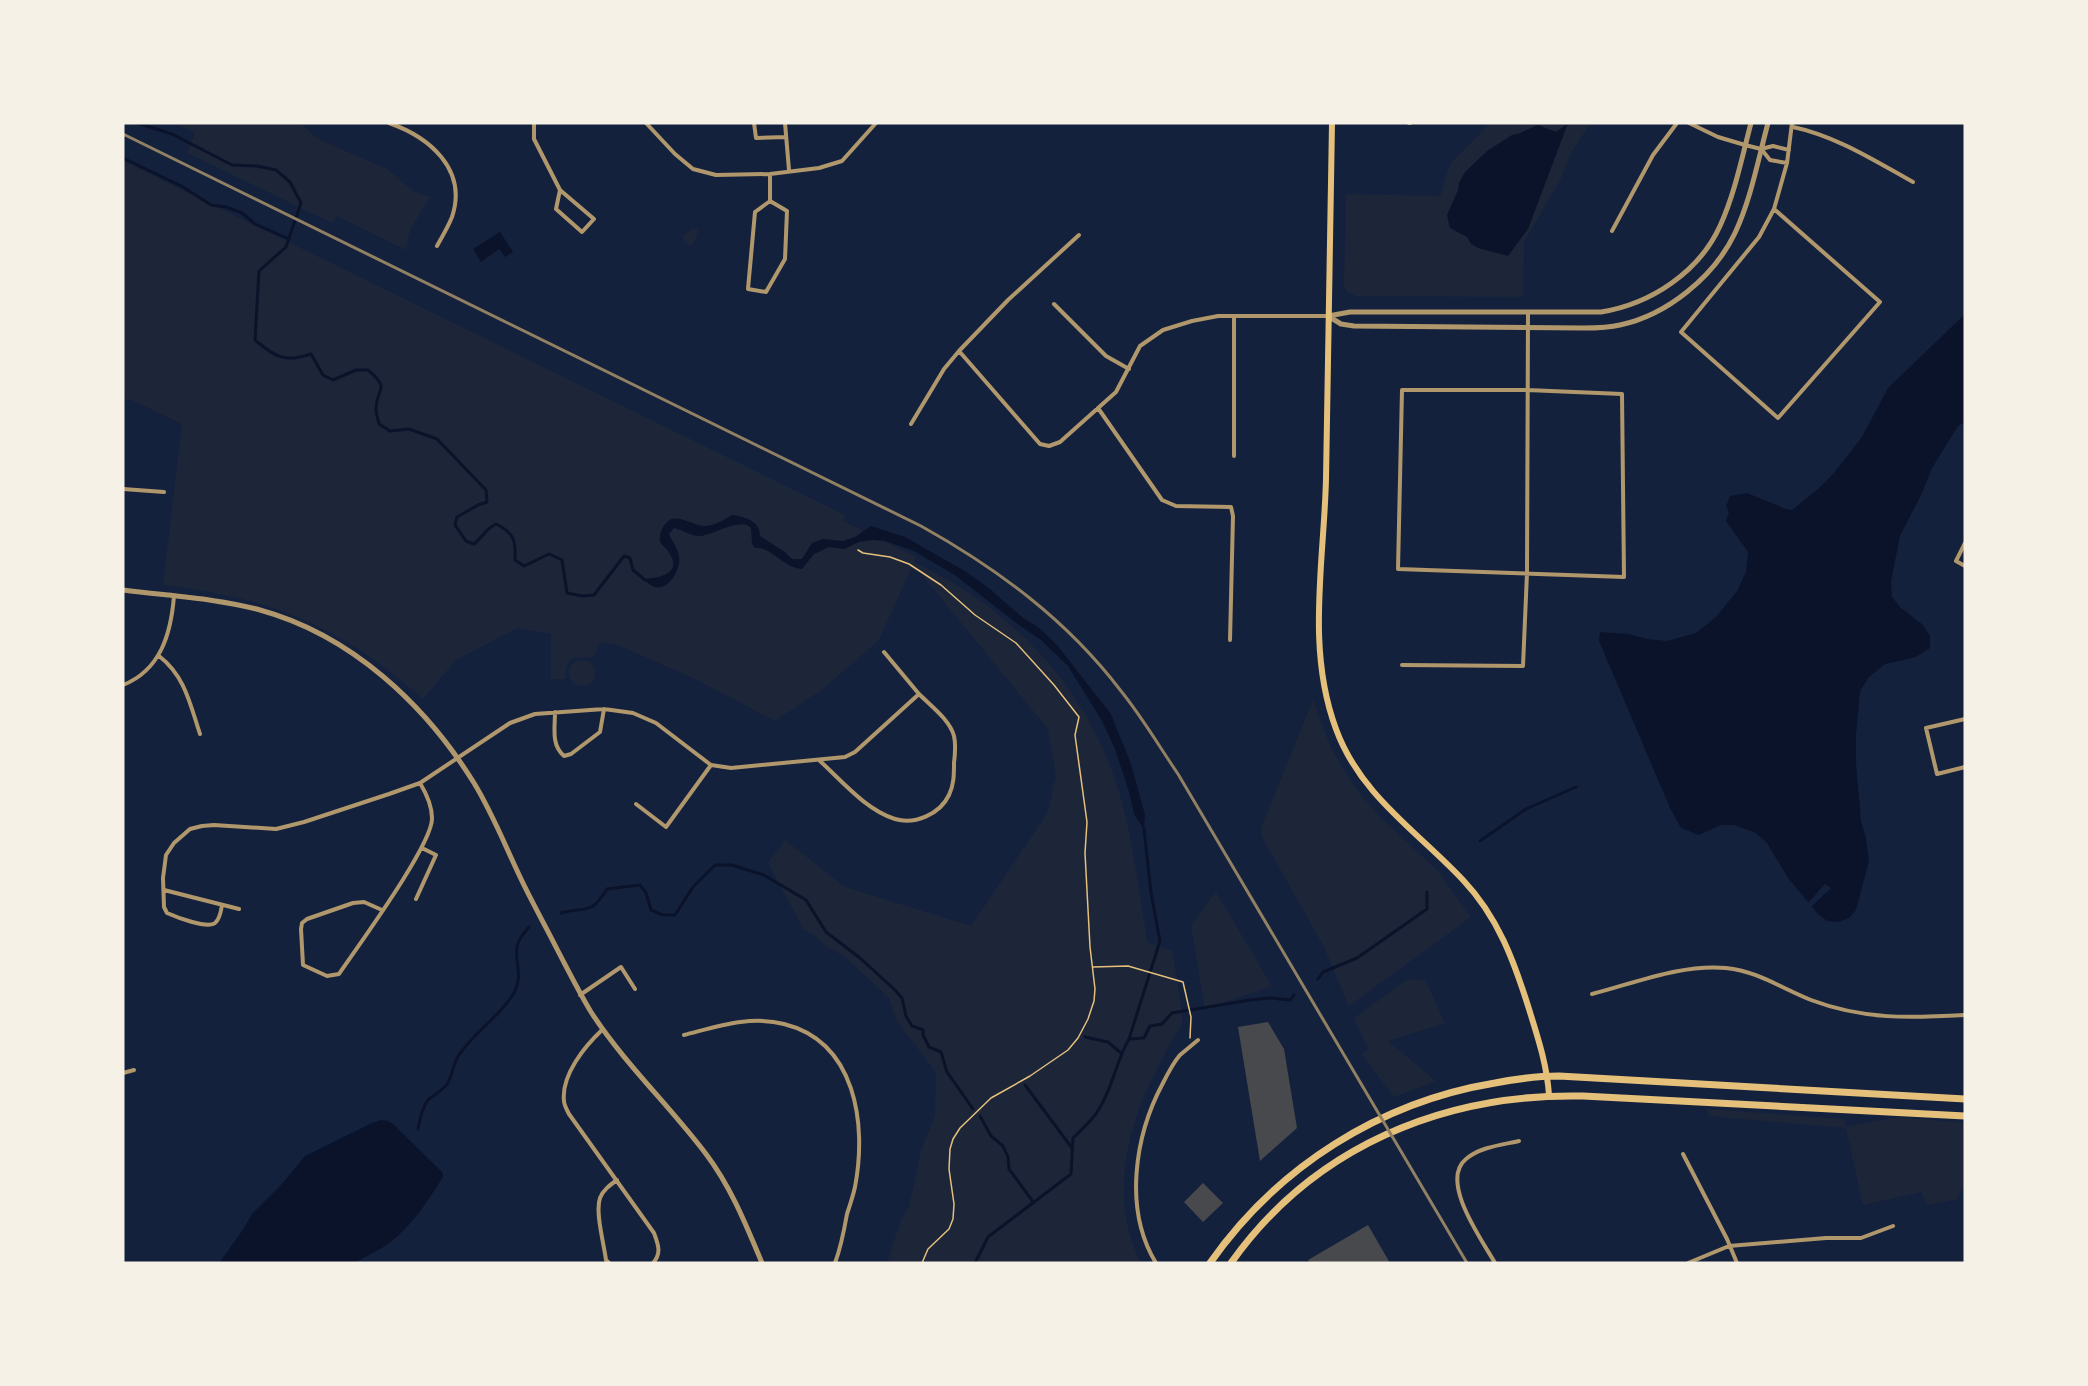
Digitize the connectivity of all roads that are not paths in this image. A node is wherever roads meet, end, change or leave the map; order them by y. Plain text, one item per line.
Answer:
1 (389, 123) edge
2 (534, 123) edge
3 (646, 123) edge
4 (754, 123) edge
5 (785, 123) edge
6 (876, 123) edge
7 (1332, 123) edge
8 (1677, 123) edge
9 (1689, 123) edge
10 (1751, 123) edge
11 (1768, 123) edge
12 (1792, 125) edge
13 (786, 137) junction
14 (1745, 145) junction
15 (1761, 149) junction
16 (1789, 150) junction
17 (1787, 163) junction
18 (789, 170) junction
19 (770, 174) junction
20 (1913, 182) dead end
21 (560, 190) junction
22 (771, 201) junction
23 (1774, 209) junction
24 (1612, 231) dead end
25 (1079, 235) dead end
26 (437, 246) dead end
27 (1054, 304) dead end
28 (1528, 312) junction
29 (1234, 316) junction
30 (1328, 316) junction
31 (1528, 327) junction
32 (959, 351) junction
33 (1129, 369) junction
34 (1527, 390) junction
35 (1098, 408) junction
36 (911, 424) dead end
37 (1234, 456) dead end
38 (123, 489) edge
39 (164, 492) dead end
40 (1965, 543) edge
41 (1965, 566) edge
42 (1527, 573) junction
43 (123, 590) edge
44 (174, 596) junction
45 (1230, 640) dead end
46 (884, 652) dead end
47 (159, 656) junction
48 (1402, 666) dead end
49 (123, 685) edge
50 (920, 694) junction
51 (604, 709) junction
52 (555, 712) junction
53 (1965, 719) edge
54 (200, 734) dead end
55 (456, 758) junction
56 (820, 761) junction
57 (711, 765) junction
58 (1965, 767) edge
59 (420, 783) junction
60 (636, 804) dead end
61 (422, 848) junction
62 (164, 890) junction
63 (416, 899) dead end
64 (222, 905) junction
65 (239, 909) dead end
66 (382, 910) junction
67 (635, 989) dead end
68 (1592, 994) dead end
69 (580, 995) junction
70 (1965, 1015) edge
71 (602, 1030) junction
72 (684, 1035) dead end
73 (1198, 1040) dead end
74 (134, 1070) dead end
75 (123, 1073) edge
76 (1547, 1076) junction
77 (1549, 1095) junction
78 (1965, 1099) edge
79 (1965, 1116) edge
80 (1519, 1141) dead end
81 (1683, 1154) dead end
82 (616, 1180) junction
83 (1893, 1227) dead end
84 (1729, 1246) junction
85 (609, 1263) edge
86 (653, 1263) edge
87 (762, 1263) edge
88 (835, 1263) edge
89 (1156, 1263) edge
90 (1210, 1263) edge
91 (1232, 1263) edge
92 (1495, 1263) edge
93 (1688, 1263) edge
94 (1737, 1263) edge

1 - 26 street
2 - 21 street
3 - 19 street
4 - 13 street
5 - 13 street
6 - 18 street
7 - 30 main road
8 - 24 street
9 - 14 street
10 - 14 street
11 - 15 street
12 - 16 street
12 - 20 street
13 - 18 street
14 - 15 street
14 - 28 street
15 - 16 street
15 - 17 street
15 - 31 street
16 - 17 street
17 - 23 street
18 - 19 street
19 - 22 street
21 - 21 street
22 - 22 street
23 - 23 street
25 - 32 street
27 - 33 street
28 - 30 street
28 - 31 street
29 - 30 street
29 - 33 street
29 - 37 street
30 - 31 street
30 - 76 main road
31 - 34 street
32 - 35 street
32 - 36 street
33 - 35 street
34 - 42 street
34 - 42 street
34 - 42 street
35 - 45 street
38 - 39 street
40 - 41 street
42 - 48 street
43 - 44 street
44 - 47 street
44 - 55 street
46 - 50 street
47 - 49 street
47 - 54 street
50 - 56 street
50 - 56 street
51 - 52 street
51 - 52 street
51 - 57 street
52 - 55 street
53 - 58 street
55 - 59 street
55 - 69 street
56 - 57 street
57 - 60 street
59 - 61 street
59 - 62 street
61 - 63 street
61 - 66 street
62 - 64 street
62 - 64 street
64 - 65 street
66 - 66 street
67 - 69 street
68 - 70 street
69 - 71 street
71 - 82 street
71 - 87 street
72 - 88 street
73 - 89 street
74 - 75 street
76 - 77 main road
76 - 78 main road
76 - 90 main road
77 - 79 main road
77 - 91 main road
80 - 92 street
81 - 84 street
82 - 85 street
82 - 86 street
83 - 84 street
84 - 93 street
84 - 94 street

